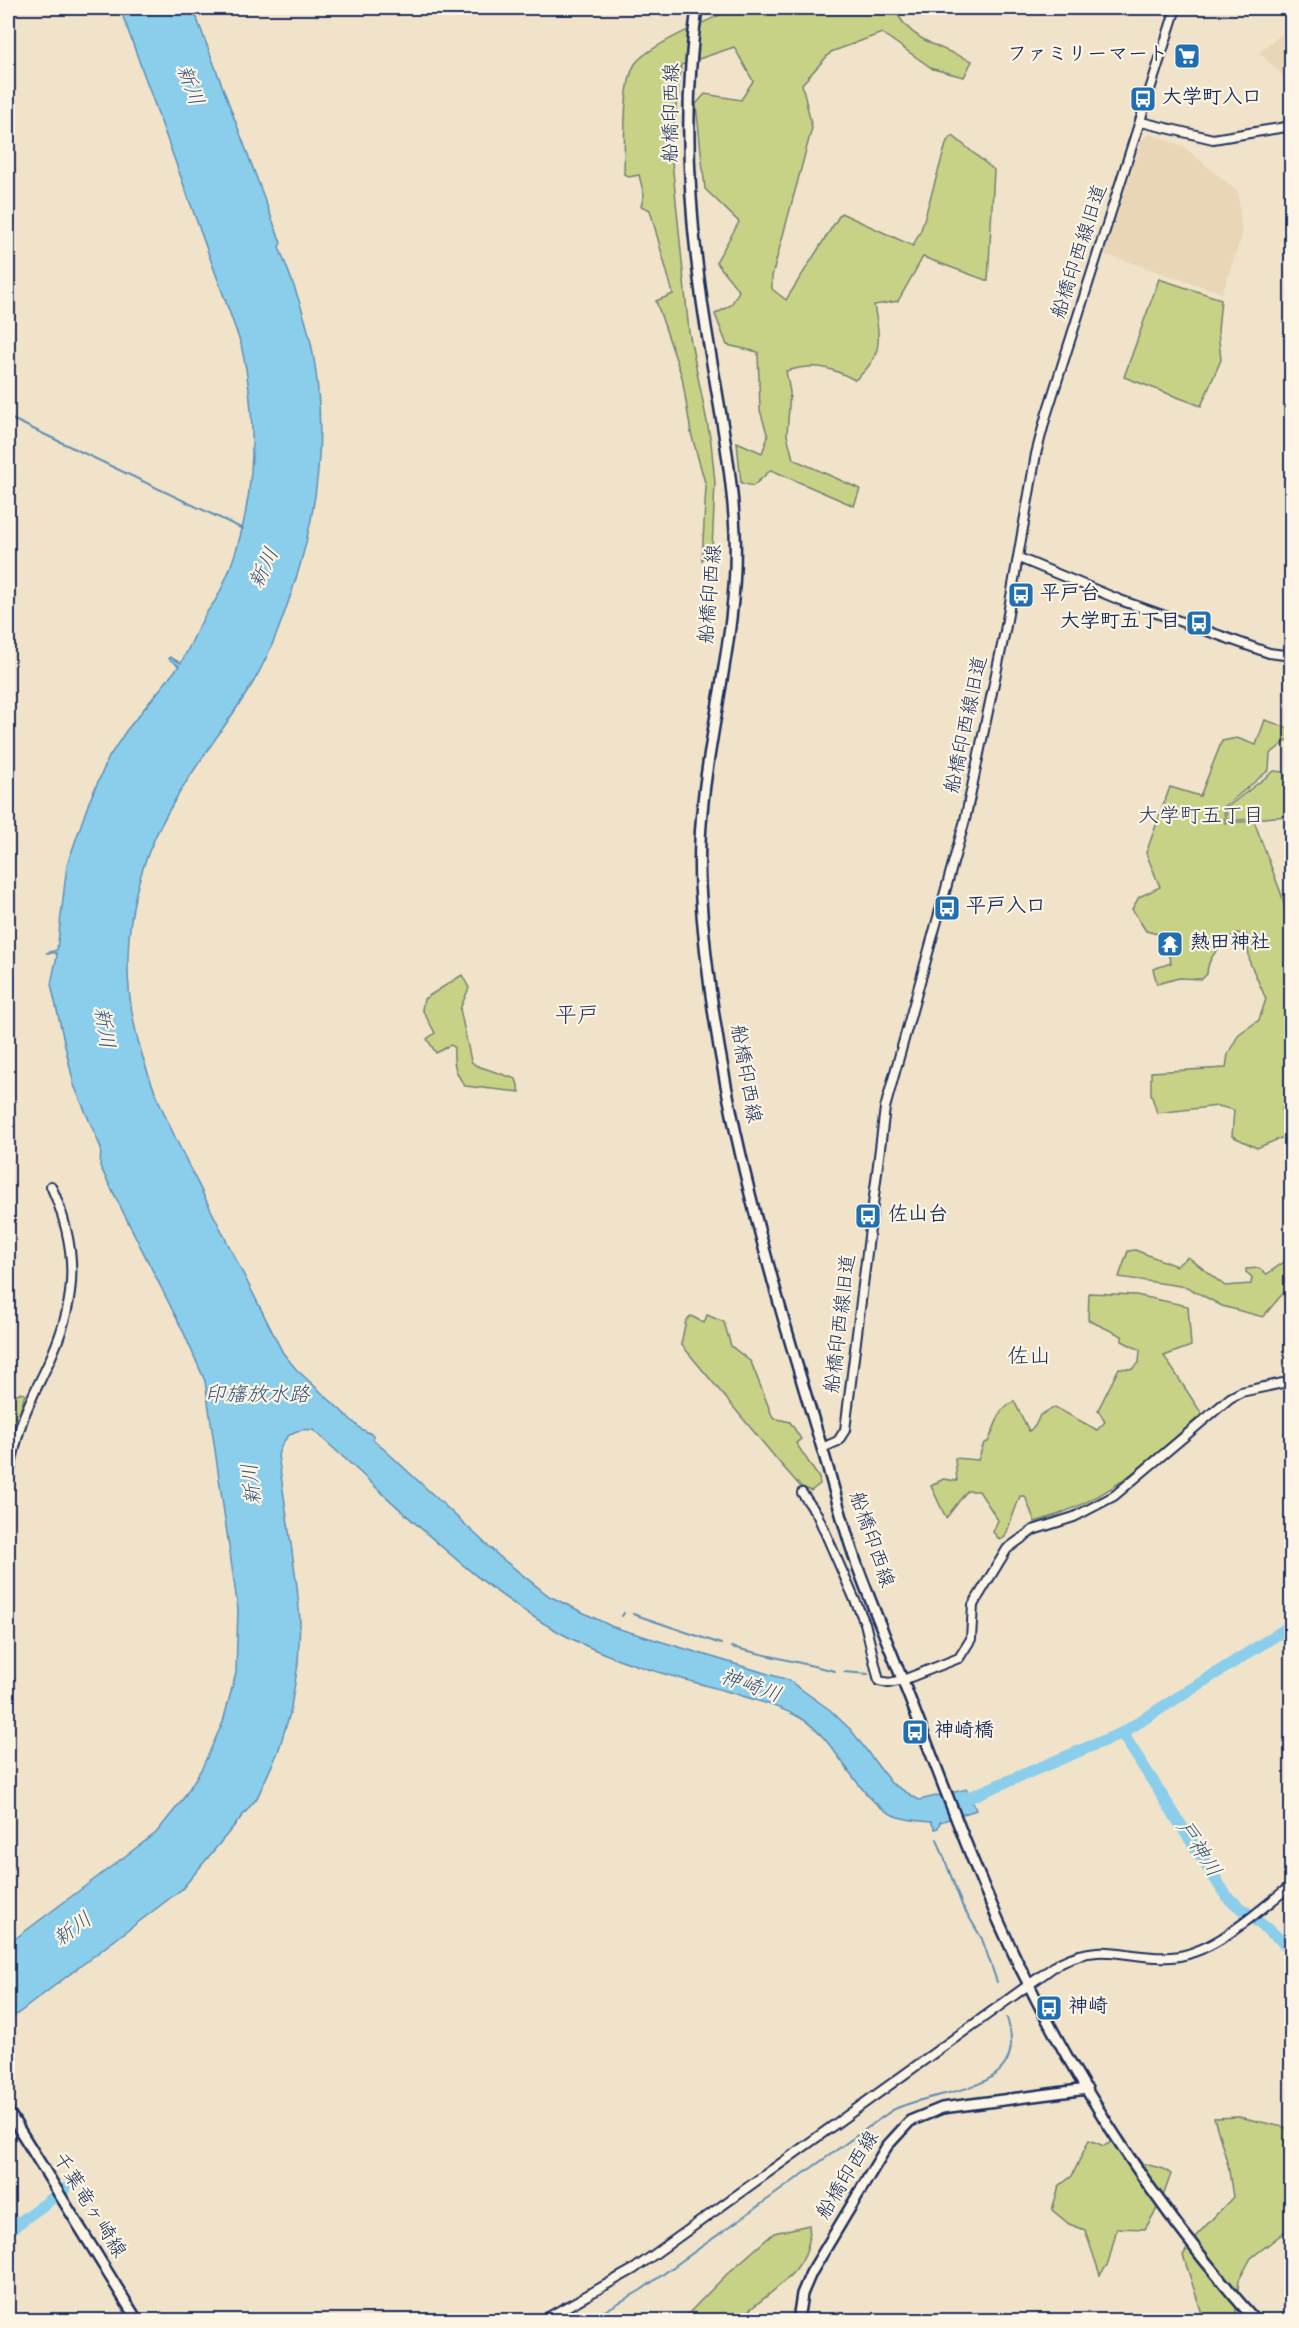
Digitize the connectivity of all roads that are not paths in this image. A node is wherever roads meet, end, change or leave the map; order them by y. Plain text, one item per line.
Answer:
1 (697, 8) edge
2 (1176, 8) edge
3 (1141, 122) junction
4 (1292, 126) edge
5 (1019, 558) junction
6 (1292, 656) edge
7 (51, 1186) dead end
8 (1292, 1381) edge
9 (822, 1448) junction
10 (8, 1481) edge
11 (802, 1493) dead end
12 (903, 1680) junction
13 (1292, 1885) edge
14 (1029, 1984) junction
15 (1087, 2088) junction
16 (8, 2111) edge
17 (137, 2320) edge
18 (543, 2320) edge
19 (798, 2320) edge
20 (1255, 2320) edge

1 - 9 main road, 船橋印西線
2 - 3 street, 船橋印西線旧道
3 - 4 street
3 - 5 street, 船橋印西線旧道
5 - 6 street
5 - 9 street, 船橋印西線旧道
7 - 10 street
8 - 12 street
9 - 12 main road, 船橋印西線
11 - 12 street
12 - 14 main road, 船橋印西線
13 - 14 street
14 - 15 main road, 船橋印西線
14 - 18 street
15 - 19 main road, 船橋印西線
15 - 20 main road, 船橋印西線
16 - 17 main road, 千葉竜ヶ崎線

